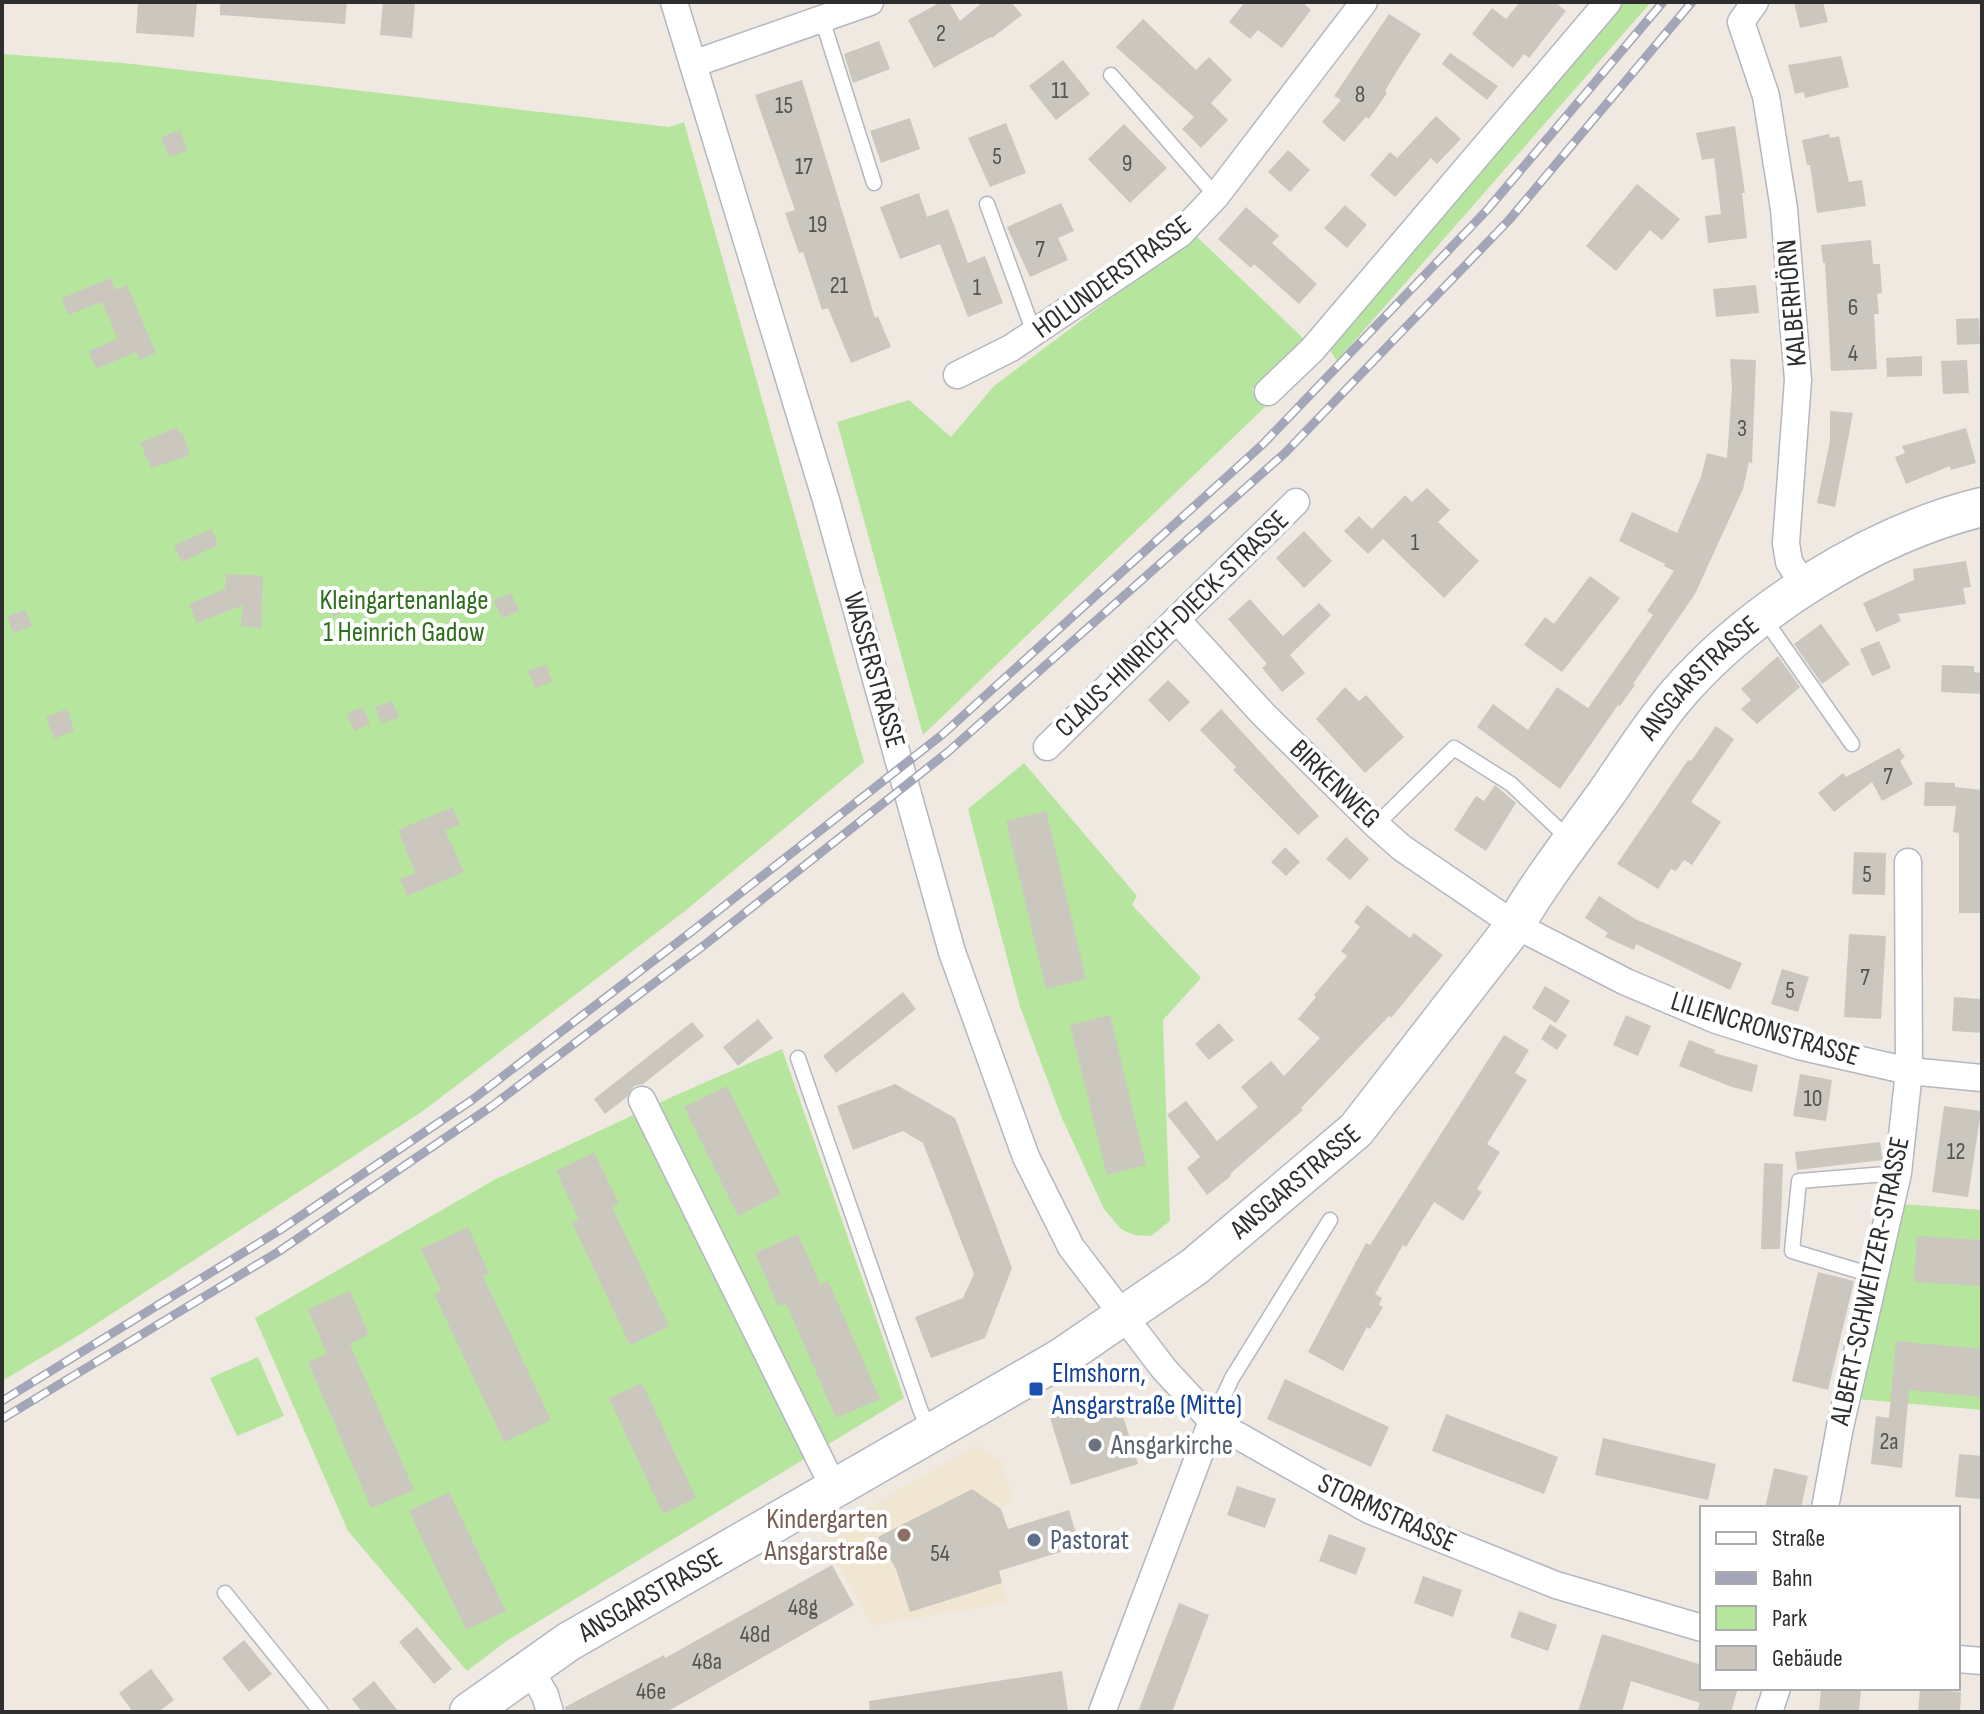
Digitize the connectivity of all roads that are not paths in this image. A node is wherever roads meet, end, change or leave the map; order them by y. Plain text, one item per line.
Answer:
1 (674, 2) edge
2 (870, 2) edge
3 (1608, 2) edge
4 (1356, 5) edge
5 (1748, 12) edge
6 (822, 19) junction
7 (693, 64) junction
8 (1111, 75) dead end
9 (874, 183) dead end
10 (1216, 196) junction
11 (987, 204) dead end
12 (1034, 333) junction
13 (957, 375) dead end
14 (1268, 392) dead end
15 (1296, 502) dead end
16 (1982, 507) edge
17 (1804, 585) junction
18 (1763, 617) junction
19 (1177, 620) junction
20 (1852, 744) dead end
21 (1047, 747) dead end
22 (1376, 825) junction
23 (1571, 841) junction
24 (1908, 862) dead end
25 (1515, 925) junction
26 (798, 1058) dead end
27 (1909, 1071) junction
28 (1982, 1078) edge
29 (642, 1100) dead end
30 (1898, 1173) junction
31 (1330, 1220) dead end
32 (1875, 1276) junction
33 (1123, 1316) junction
34 (1212, 1421) junction
35 (930, 1433) junction
36 (834, 1488) junction
37 (1825, 1506) edge
38 (225, 1593) dead end
39 (1700, 1627) edge
40 (1960, 1659) edge
41 (1982, 1661) edge
42 (529, 1668) junction
43 (1776, 1690) edge
44 (321, 1712) edge
45 (469, 1712) edge
46 (550, 1712) edge
47 (1102, 1712) edge
48 (1769, 1712) edge

1 - 7 street, WASSERSTRASSE
2 - 6 street
3 - 14 street
4 - 10 street, HOLUNDERSTRASSE
5 - 17 street, KALBERHÖRN
6 - 7 street
6 - 9 lane
7 - 33 street, WASSERSTRASSE
8 - 10 lane
10 - 12 street, HOLUNDERSTRASSE
11 - 12 lane
12 - 13 street, HOLUNDERSTRASSE
15 - 19 street, CLAUS-HINRICH-DIECK-STRASSE
16 - 17 street, ANSGARSTRASSE
17 - 18 street, ANSGARSTRASSE
18 - 20 lane
18 - 23 street, ANSGARSTRASSE
19 - 21 street, CLAUS-HINRICH-DIECK-STRASSE
19 - 22 street, BIRKENWEG
22 - 23 lane
22 - 25 street, BIRKENWEG
23 - 25 street, ANSGARSTRASSE
24 - 27 street, ALBERT-SCHWEITZER-STRASSE
25 - 27 street, LILIENCRONSTRASSE
25 - 33 street, ANSGARSTRASSE
26 - 35 lane
27 - 28 street, LILIENCRONSTRASSE
27 - 30 street, ALBERT-SCHWEITZER-STRASSE
29 - 36 street
30 - 32 street, ALBERT-SCHWEITZER-STRASSE
30 - 32 lane
31 - 34 lane
32 - 37 street, ALBERT-SCHWEITZER-STRASSE
33 - 34 street, STORMSTRASSE
33 - 35 street, ANSGARSTRASSE
34 - 39 street, STORMSTRASSE
34 - 47 street
35 - 36 street, ANSGARSTRASSE
36 - 42 street, ANSGARSTRASSE
38 - 44 lane
40 - 41 street
42 - 45 street, ANSGARSTRASSE
42 - 46 street
43 - 48 street

